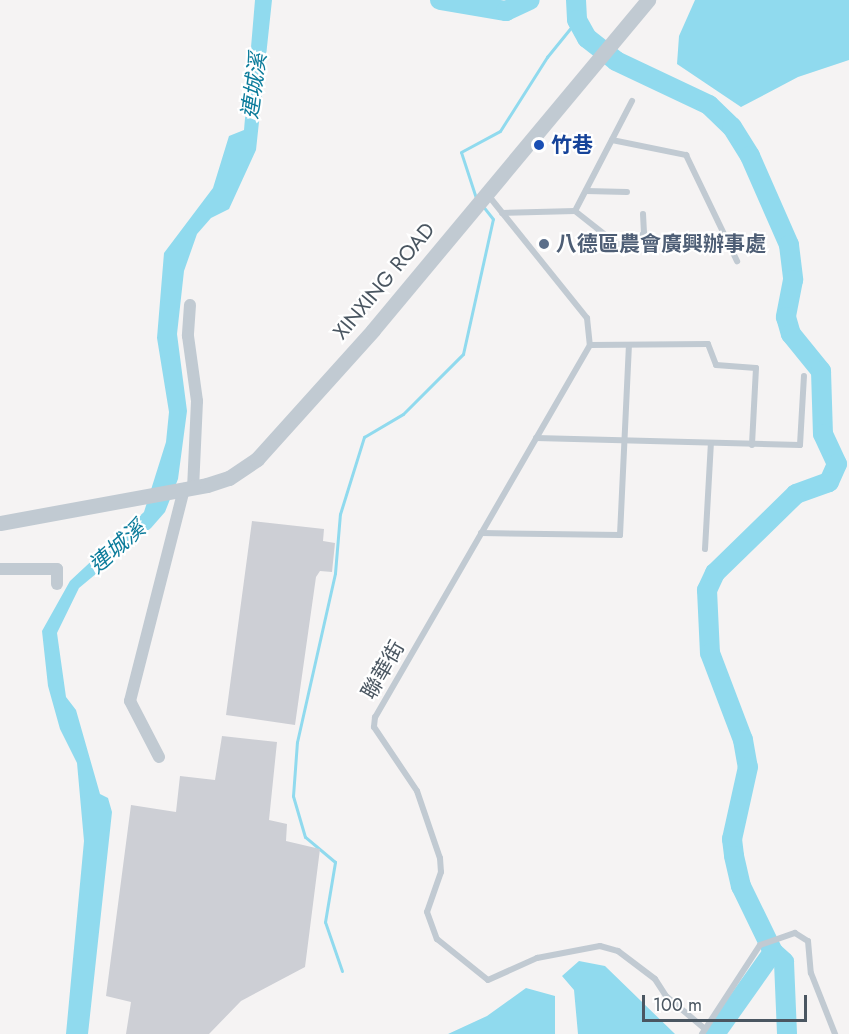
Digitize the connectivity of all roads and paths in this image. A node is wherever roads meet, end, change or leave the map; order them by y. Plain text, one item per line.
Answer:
1 (648, 0) edge
2 (632, 101) dead end
3 (612, 140) junction
4 (586, 191) junction
5 (627, 192) dead end
6 (481, 198) junction
7 (575, 211) junction
8 (502, 213) junction
9 (643, 214) dead end
10 (737, 261) dead end
11 (190, 305) dead end
12 (590, 345) junction
13 (629, 345) junction
14 (804, 376) dead end
15 (536, 438) junction
16 (625, 440) junction
17 (711, 443) junction
18 (752, 445) junction
19 (186, 489) junction
20 (0, 523) edge
21 (481, 533) junction
22 (705, 549) dead end
23 (0, 569) edge
24 (57, 584) dead end
25 (159, 757) dead end
26 (703, 1031) edge
27 (836, 1034) edge

1 - 6 street, XINXING ROAD
2 - 3 lane
3 - 4 lane
3 - 10 lane
4 - 5 lane
4 - 7 lane
6 - 8 lane
6 - 19 street, XINXING ROAD
7 - 8 lane
7 - 9 lane
8 - 12 lane
11 - 19 street
12 - 13 lane
12 - 15 lane, 聯華街
13 - 16 lane
13 - 18 lane
14 - 18 lane
15 - 16 lane
15 - 21 lane, 聯華街
16 - 17 lane
16 - 21 lane
17 - 18 lane
17 - 22 lane
19 - 20 street, XINXING ROAD
19 - 25 street
21 - 26 lane, 聯華街
23 - 24 street
26 - 27 lane

